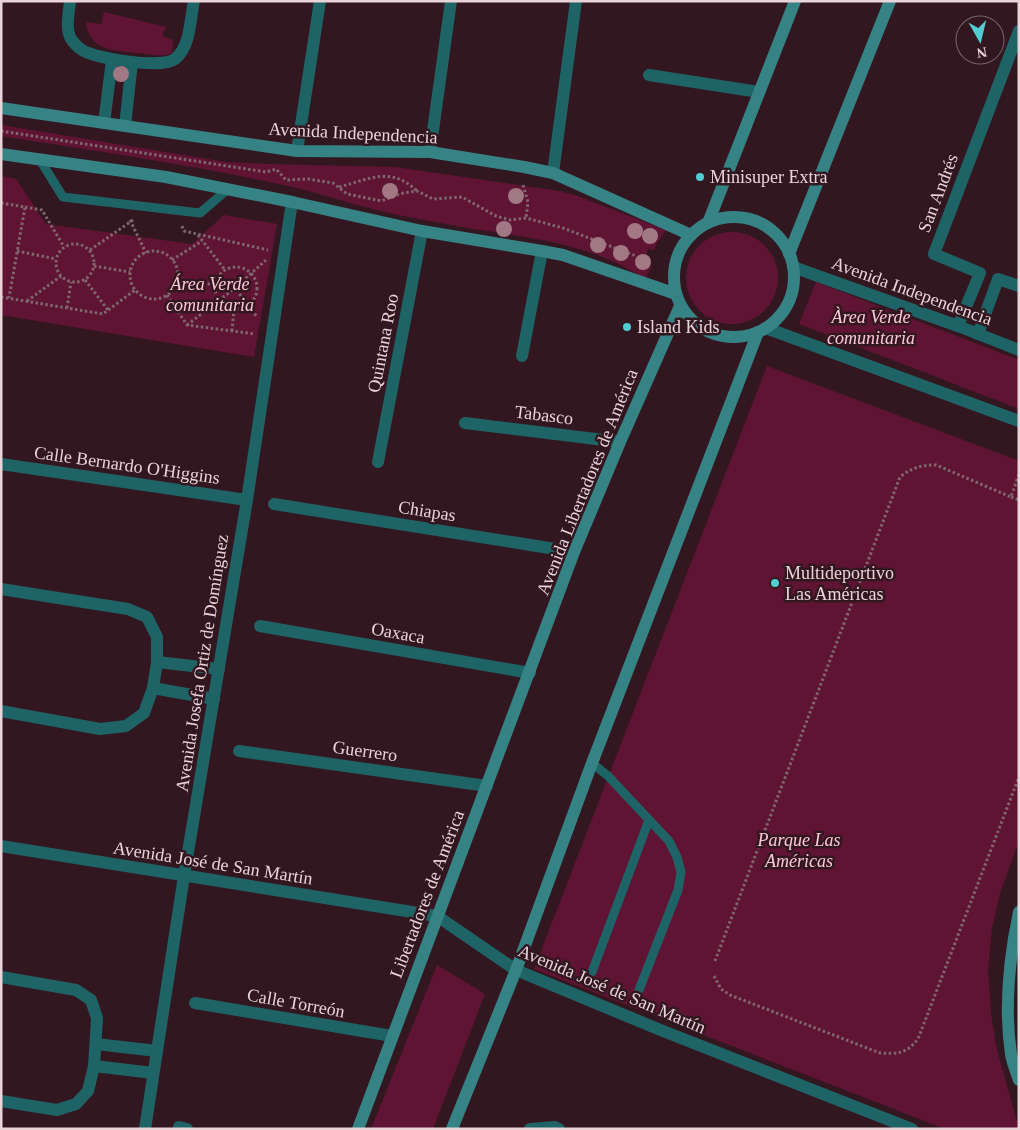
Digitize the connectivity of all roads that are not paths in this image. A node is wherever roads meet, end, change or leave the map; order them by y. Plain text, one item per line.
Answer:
1 (70, 1) edge
2 (194, 1) edge
3 (320, 1) edge
4 (451, 1) edge
5 (576, 1) edge
6 (795, 1) edge
7 (890, 1) edge
8 (1019, 31) edge
9 (1016, 47) edge
10 (112, 60) junction
11 (132, 62) junction
12 (650, 75) dead end
13 (759, 92) junction
14 (1, 108) edge
15 (104, 123) junction
16 (125, 126) junction
17 (297, 150) junction
18 (430, 152) junction
19 (1, 154) edge
20 (40, 160) junction
21 (553, 173) junction
22 (228, 189) junction
23 (292, 202) junction
24 (708, 224) junction
25 (422, 231) junction
26 (691, 235) junction
27 (542, 251) junction
28 (789, 254) junction
29 (793, 267) junction
30 (1019, 286) edge
31 (678, 300) junction
32 (958, 326) junction
33 (762, 330) junction
34 (978, 334) junction
35 (1019, 350) edge
36 (522, 356) dead end
37 (1019, 421) edge
38 (465, 423) dead end
39 (620, 442) junction
40 (378, 462) dead end
41 (1, 464) edge
42 (247, 500) junction
43 (274, 504) dead end
44 (574, 552) junction
45 (1, 589) edge
46 (260, 626) dead end
47 (157, 662) junction
48 (219, 669) junction
49 (530, 673) junction
50 (153, 688) junction
51 (214, 699) junction
52 (1, 711) edge
53 (239, 751) dead end
54 (592, 763) junction
55 (487, 786) junction
56 (649, 820) junction
57 (1, 846) edge
58 (184, 876) junction
59 (1019, 912) edge
60 (437, 916) junction
61 (516, 970) junction
62 (592, 972) dead end
63 (1, 976) edge
64 (639, 990) dead end
65 (195, 1003) dead end
66 (392, 1036) junction
67 (96, 1044) junction
68 (157, 1051) junction
69 (94, 1066) junction
70 (154, 1073) junction
71 (1019, 1080) edge
72 (1, 1101) edge
73 (145, 1129) edge
74 (358, 1129) edge
75 (452, 1129) edge
76 (530, 1129) edge
77 (559, 1129) edge
78 (912, 1129) edge

1 - 10 street
2 - 11 street
3 - 17 street
4 - 18 street
5 - 21 street
6 - 13 main road
7 - 28 main road
8 - 9 street, San Andrés
9 - 32 street, San Andrés
10 - 11 street
10 - 15 street
11 - 16 street
12 - 13 street
13 - 24 main road
14 - 15 main road, Avenida Independencia
15 - 16 main road, Avenida Independencia
16 - 17 main road, Avenida Independencia
17 - 18 main road, Avenida Independencia
18 - 21 main road, Avenida Independencia
19 - 20 main road
20 - 22 main road
20 - 22 lane
21 - 26 main road, Avenida Independencia
22 - 23 main road
23 - 25 main road
23 - 42 street, Avenida Josefa Ortiz de Domínguez
24 - 26 main road
24 - 28 main road
25 - 27 main road
25 - 40 street, Quintana Roo
26 - 31 main road
27 - 31 main road
27 - 36 street
28 - 29 main road
29 - 32 street, Avenida Independencia
29 - 33 main road
30 - 34 street
31 - 33 main road
31 - 39 main road, Avenida Libertadores de América
32 - 34 street, Avenida Independencia
33 - 37 street
33 - 54 main road
34 - 35 street, Avenida Independencia
38 - 39 street, Tabasco
39 - 44 main road, Avenida Libertadores de América
41 - 42 street, Calle Bernardo O'Higgins
42 - 48 street, Avenida Josefa Ortiz de Domínguez
43 - 44 street, Chiapas
44 - 49 main road, Avenida Libertadores de América
45 - 47 street
46 - 49 street, Oaxaca
47 - 48 street
47 - 50 street
48 - 51 street, Avenida Josefa Ortiz de Domínguez
49 - 55 main road, Libertadores de América
50 - 51 street
50 - 52 street
51 - 58 street, Avenida Josefa Ortiz de Domínguez
53 - 55 street, Guerrero
54 - 56 lane
54 - 61 main road
55 - 60 main road, Libertadores de América
56 - 62 lane
56 - 64 lane
57 - 58 street, Avenida José de San Martín
58 - 60 street, Avenida José de San Martín
58 - 68 street, Avenida Josefa Ortiz de Domínguez
59 - 71 main road
60 - 61 street, Avenida José de San Martín
60 - 66 main road, Libertadores de América
61 - 75 main road
61 - 78 street, Avenida José de San Martín
63 - 67 street
65 - 66 street, Calle Torreón
66 - 74 main road, Libertadores de América
67 - 68 street
67 - 69 street
68 - 70 street, Avenida Josefa Ortiz de Domínguez
69 - 70 street
69 - 72 street
70 - 73 street, Avenida Josefa Ortiz de Domínguez
76 - 77 street

